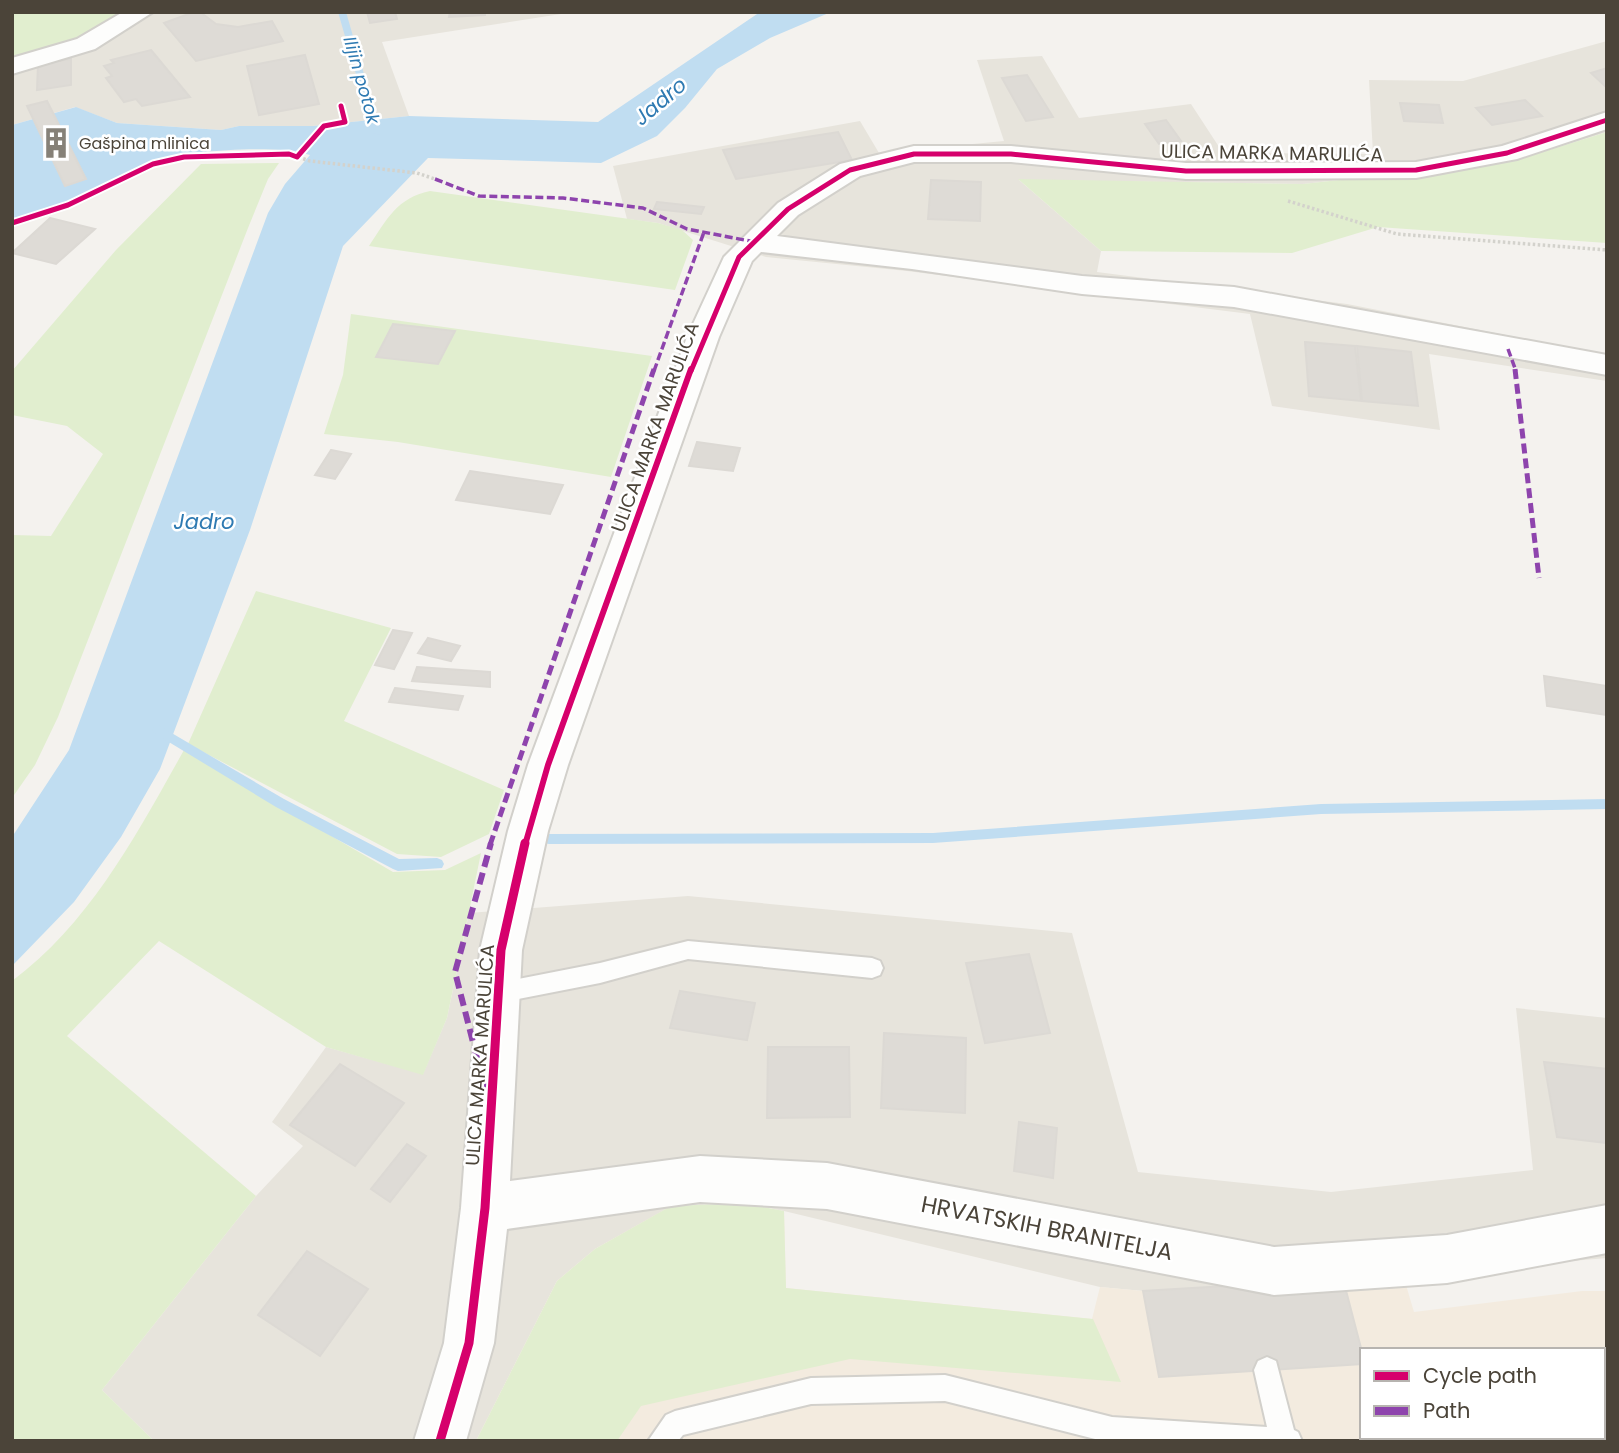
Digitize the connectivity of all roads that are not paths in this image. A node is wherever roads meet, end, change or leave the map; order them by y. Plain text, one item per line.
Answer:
1 (141, 12) edge
2 (12, 66) edge
3 (1607, 120) edge
4 (755, 242) junction
5 (1607, 365) edge
6 (872, 968) dead end
7 (498, 993) junction
8 (485, 1208) junction
9 (1607, 1229) edge
10 (1266, 1370) dead end
11 (1283, 1440) edge
12 (440, 1441) edge
13 (661, 1441) edge
14 (1289, 1441) edge

1 - 2 street
3 - 4 street, ULICA MARKA MARULIĆA
4 - 5 street
4 - 7 street, ULICA MARKA MARULIĆA
6 - 7 lane
7 - 8 street, ULICA MARKA MARULIĆA
8 - 9 street, HRVATSKIH BRANITELJA
8 - 12 street, ULICA MARKA MARULIĆA
10 - 11 lane
11 - 13 lane
11 - 14 lane

